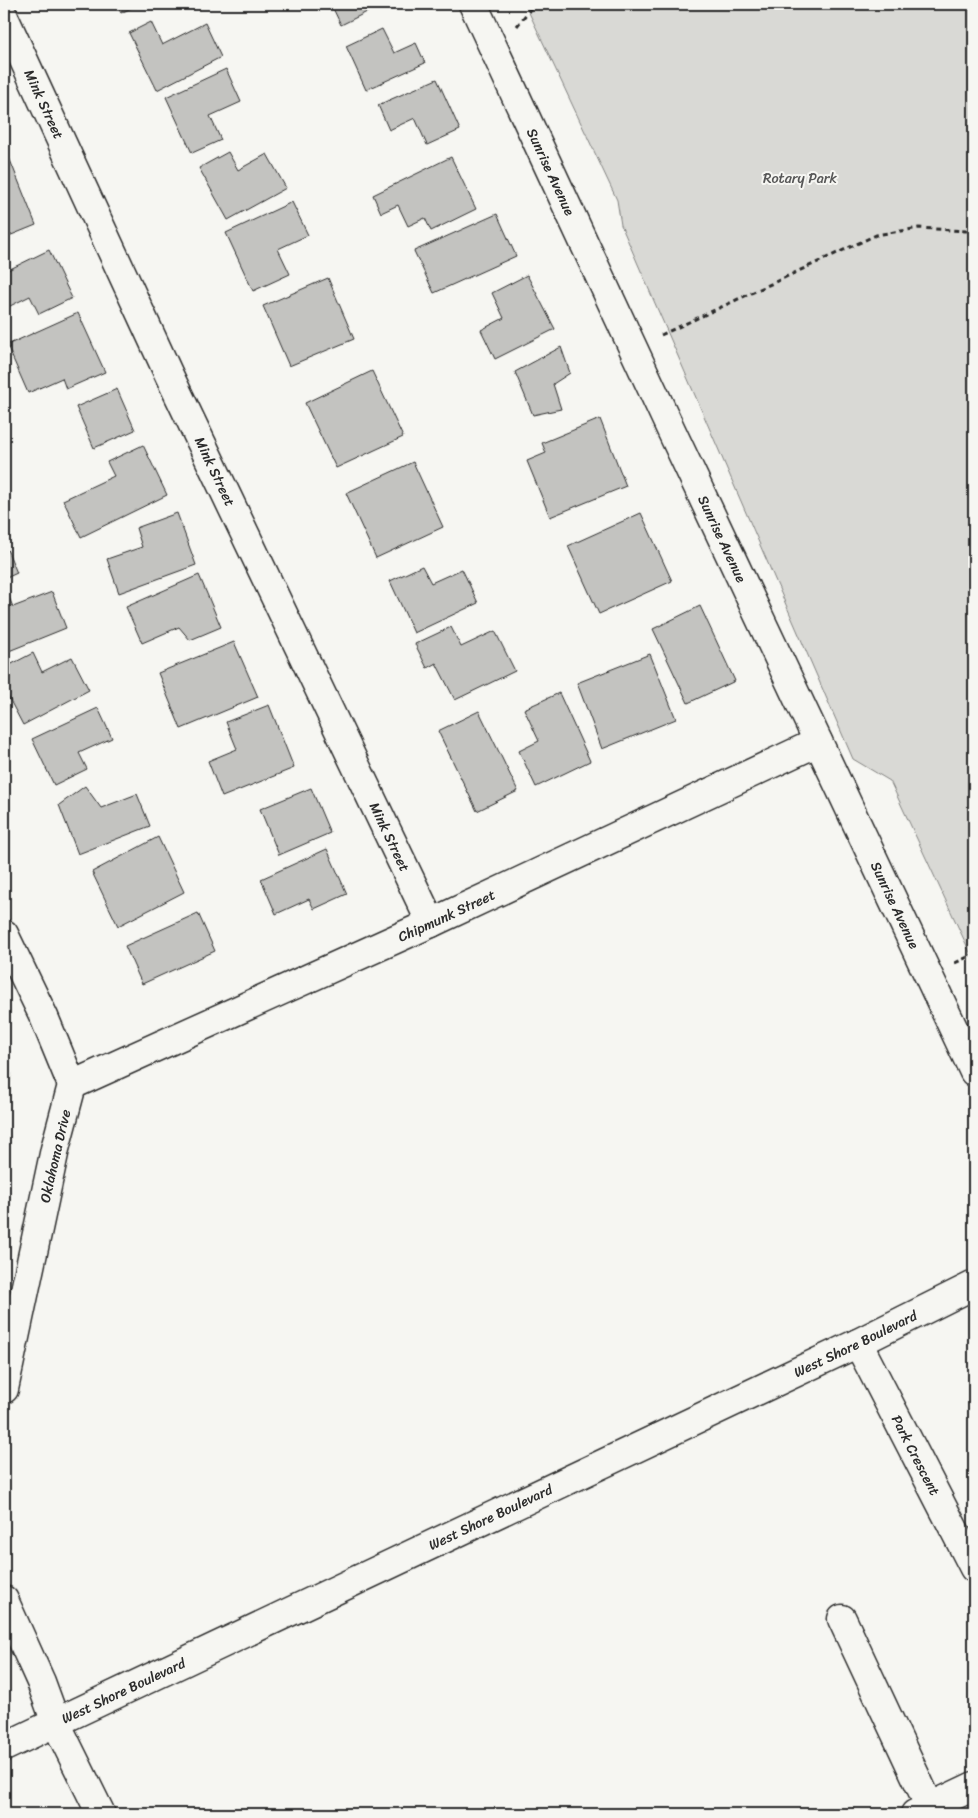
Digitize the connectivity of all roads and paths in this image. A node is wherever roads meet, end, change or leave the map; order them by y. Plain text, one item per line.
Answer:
1 (473, 4) edge
2 (4, 18) edge
3 (974, 228) edge
4 (633, 348) junction
5 (818, 742) junction
6 (431, 923) junction
7 (4, 934) edge
8 (974, 1072) edge
9 (72, 1085) junction
10 (974, 1285) edge
11 (858, 1343) junction
12 (4, 1389) edge
13 (974, 1568) edge
14 (4, 1600) edge
15 (842, 1619) dead end
16 (56, 1722) junction
17 (4, 1747) edge
18 (974, 1786) edge
19 (922, 1811) edge
20 (101, 1814) edge

1 - 4 street, Sunrise Avenue
2 - 6 street, Mink Street
3 - 4 path
4 - 5 street, Sunrise Avenue
5 - 6 street, Chipmunk Street
5 - 8 street, Sunrise Avenue
6 - 9 street, Chipmunk Street
7 - 9 street
9 - 12 street, Oklahoma Drive
10 - 11 street, West Shore Boulevard
11 - 13 street, Park Crescent
11 - 16 street, West Shore Boulevard
14 - 16 street
15 - 19 street
16 - 17 street, West Shore Boulevard
16 - 20 street
18 - 19 street

